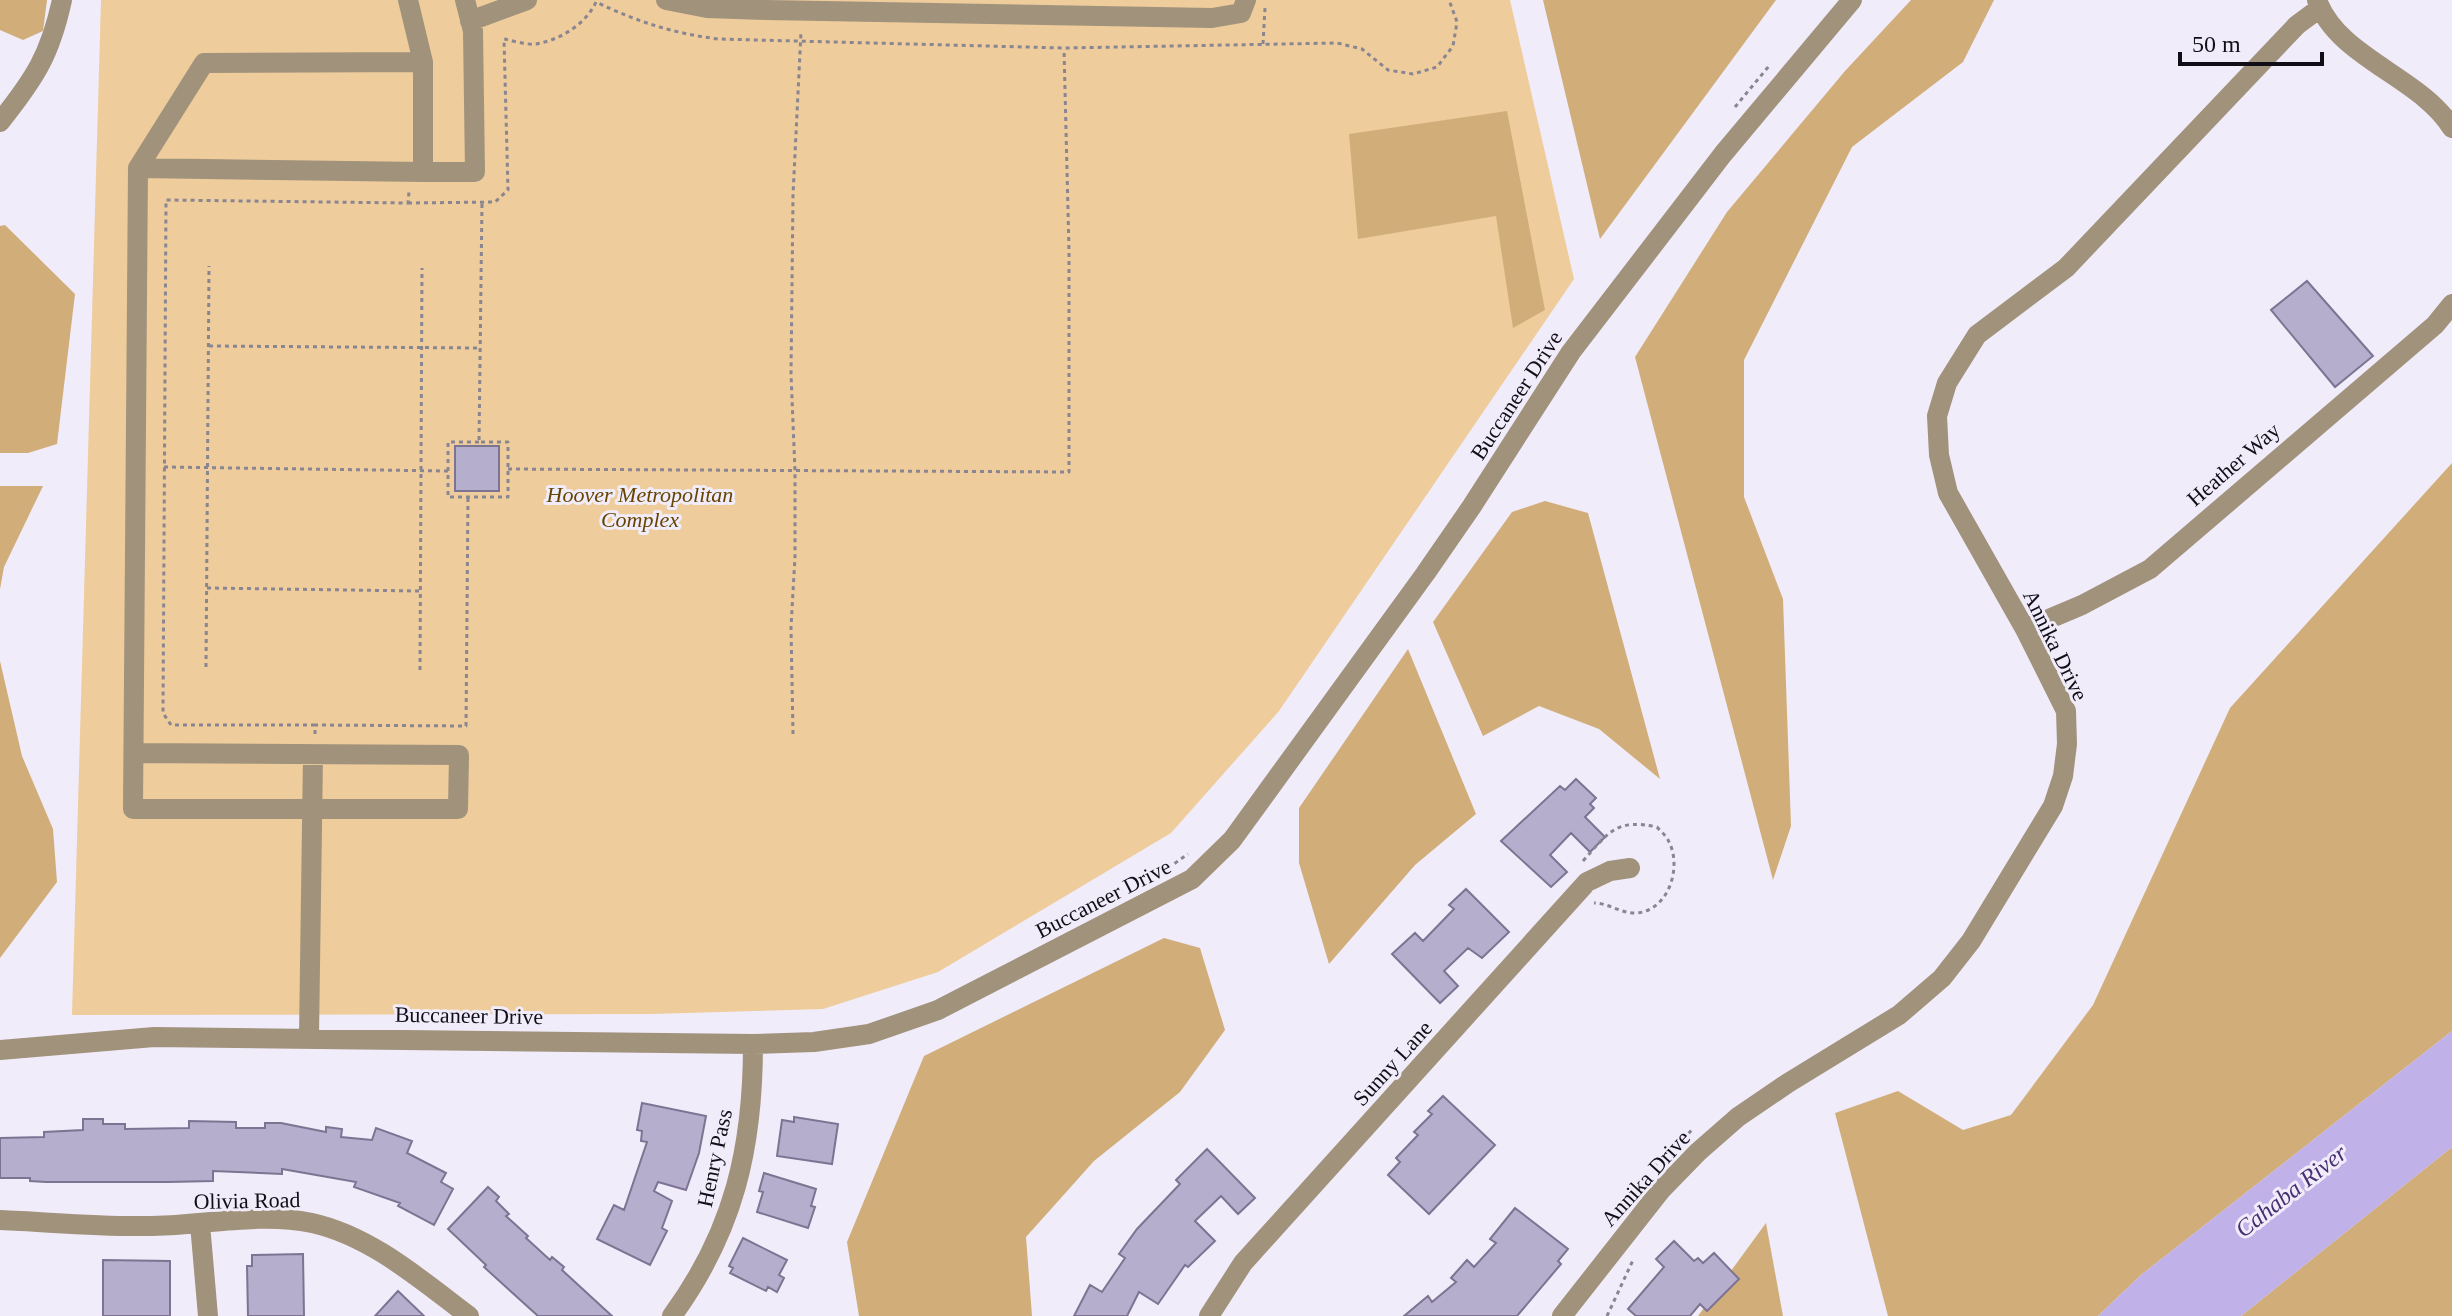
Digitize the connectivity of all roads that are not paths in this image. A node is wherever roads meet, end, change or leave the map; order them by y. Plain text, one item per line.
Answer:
1 (62, 0) edge
2 (408, 0) edge
3 (465, 0) edge
4 (527, 0) edge
5 (666, 0) edge
6 (1246, 0) edge
7 (1852, 0) edge
8 (2319, 4) edge
9 (470, 21) junction
10 (423, 62) junction
11 (0, 122) edge
12 (2452, 128) edge
13 (138, 168) junction
14 (416, 172) junction
15 (2452, 304) edge
16 (2025, 629) junction
17 (134, 753) junction
18 (313, 755) junction
19 (313, 809) junction
20 (1630, 868) dead end
21 (309, 1037) junction
22 (753, 1044) junction
23 (0, 1050) edge
24 (0, 1220) edge
25 (200, 1224) junction
26 (208, 1316) edge
27 (469, 1316) edge
28 (672, 1316) edge
29 (1209, 1316) edge
30 (1562, 1316) edge

1 - 11 street
2 - 10 street
3 - 9 street
4 - 9 street
5 - 6 street
7 - 22 street, Buccaneer Drive
8 - 12 street
8 - 16 street, Annika Drive
9 - 14 street
10 - 13 street
10 - 14 street
13 - 14 street
13 - 17 street
15 - 16 street, Heather Way
16 - 30 street, Annika Drive
17 - 18 street
17 - 19 street
18 - 19 street
18 - 19 street
19 - 21 street
20 - 29 street, Sunny Lane
21 - 22 street, Buccaneer Drive
21 - 23 street, Buccaneer Drive
22 - 28 street, Henry Pass
24 - 25 street, Olivia Road
25 - 26 street
25 - 27 street, Olivia Road

